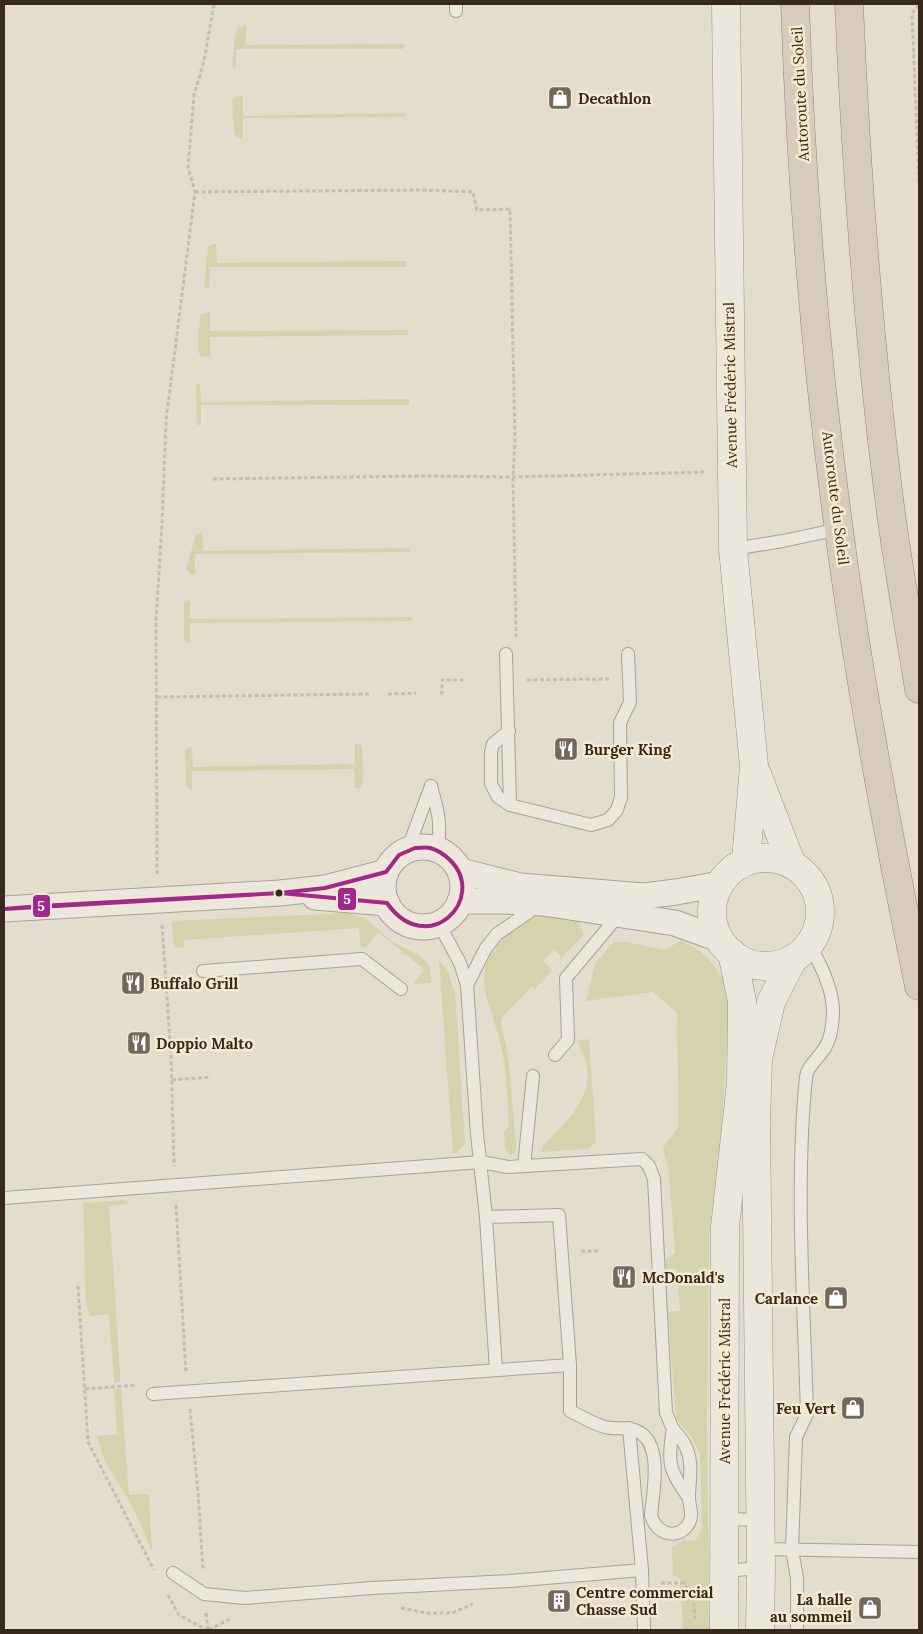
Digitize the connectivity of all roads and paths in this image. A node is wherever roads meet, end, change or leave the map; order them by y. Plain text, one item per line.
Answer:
1 (214, 4) edge
2 (726, 4) edge
3 (795, 4) edge
4 (849, 4) edge
5 (919, 5) edge
6 (919, 183) edge
7 (195, 192) junction
8 (703, 472) dead end
9 (513, 477) junction
10 (213, 479) dead end
11 (839, 529) junction
12 (733, 549) junction
13 (516, 644) dead end
14 (506, 654) dead end
15 (628, 654) dead end
16 (614, 679) dead end
17 (466, 680) dead end
18 (526, 680) dead end
19 (919, 689) edge
20 (416, 693) dead end
21 (440, 693) dead end
22 (369, 694) dead end
23 (388, 694) dead end
24 (157, 697) junction
25 (508, 731) junction
26 (754, 766) junction
27 (510, 805) junction
28 (437, 850) junction
29 (407, 851) junction
30 (746, 861) junction
31 (791, 863) junction
32 (460, 871) junction
33 (386, 872) junction
34 (720, 884) junction
35 (280, 893) junction
36 (608, 893) junction
37 (159, 900) junction
38 (460, 902) junction
39 (387, 903) junction
40 (542, 903) junction
41 (4, 909) edge
42 (618, 916) junction
43 (439, 924) junction
44 (725, 946) junction
45 (802, 952) junction
46 (203, 970) dead end
47 (467, 985) junction
48 (919, 986) edge
49 (401, 989) dead end
50 (555, 1055) dead end
51 (533, 1076) dead end
52 (211, 1077) dead end
53 (171, 1080) junction
54 (481, 1162) junction
55 (524, 1166) junction
56 (175, 1184) junction
57 (4, 1198) edge
58 (486, 1217) junction
59 (78, 1286) dead end
60 (570, 1364) junction
61 (496, 1370) junction
62 (143, 1385) dead end
63 (85, 1389) junction
64 (188, 1392) junction
65 (154, 1394) dead end
66 (629, 1428) junction
67 (673, 1429) junction
68 (689, 1498) junction
69 (724, 1519) junction
70 (761, 1520) junction
71 (792, 1550) junction
72 (919, 1552) edge
73 (761, 1559) junction
74 (642, 1570) junction
75 (154, 1571) dead end
76 (724, 1571) junction
77 (173, 1574) dead end
78 (164, 1589) dead end
79 (204, 1594) junction
80 (208, 1630) edge
81 (644, 1630) edge
82 (724, 1630) edge
83 (760, 1630) edge
84 (797, 1630) edge

1 - 7 path
2 - 12 main road, Avenue Frédéric Mistral
3 - 11 highway, Autoroute du Soleil
4 - 19 highway
5 - 6 path
7 - 9 path
7 - 24 path
8 - 9 path
9 - 10 path
9 - 13 path
11 - 12 lane
11 - 48 highway, Autoroute du Soleil
12 - 26 main road, Avenue Frédéric Mistral
14 - 25 lane
15 - 27 lane
16 - 18 path
17 - 21 path
20 - 23 path
22 - 24 path
24 - 37 path
25 - 27 lane
25 - 27 lane
26 - 30 main road, Avenue Frédéric Mistral
26 - 31 main road, Avenue Frédéric Mistral
28 - 29 street
28 - 29 lane
28 - 32 street
29 - 33 street
30 - 31 main road
30 - 34 main road
31 - 45 main road
32 - 36 street
32 - 38 street
33 - 35 street
33 - 39 street
34 - 36 street
34 - 44 main road
35 - 37 street
35 - 39 street
36 - 42 street
37 - 41 street
37 - 53 path
38 - 40 street
38 - 43 street
39 - 43 street
40 - 42 street
40 - 47 lane
42 - 44 street
42 - 50 lane
43 - 47 lane
44 - 45 main road
44 - 69 main road, Avenue Frédéric Mistral
45 - 70 main road
45 - 71 lane
46 - 49 lane
47 - 54 lane
51 - 55 lane
52 - 53 path
53 - 56 path
54 - 55 lane
54 - 56 lane
54 - 58 lane
55 - 67 lane
56 - 57 lane
56 - 64 path
58 - 60 lane
58 - 61 lane
59 - 63 path
60 - 61 lane
60 - 66 lane
61 - 64 lane
62 - 63 path
63 - 75 path
64 - 65 lane
64 - 79 path
66 - 68 lane
66 - 74 lane
67 - 68 lane
67 - 68 lane
69 - 70 lane
69 - 76 main road, Avenue Frédéric Mistral
70 - 73 main road
71 - 72 lane
71 - 73 lane
71 - 84 lane
73 - 76 lane
73 - 83 main road
74 - 79 lane
74 - 81 lane
76 - 82 main road, Avenue Frédéric Mistral
77 - 79 lane
78 - 80 path
79 - 80 path

